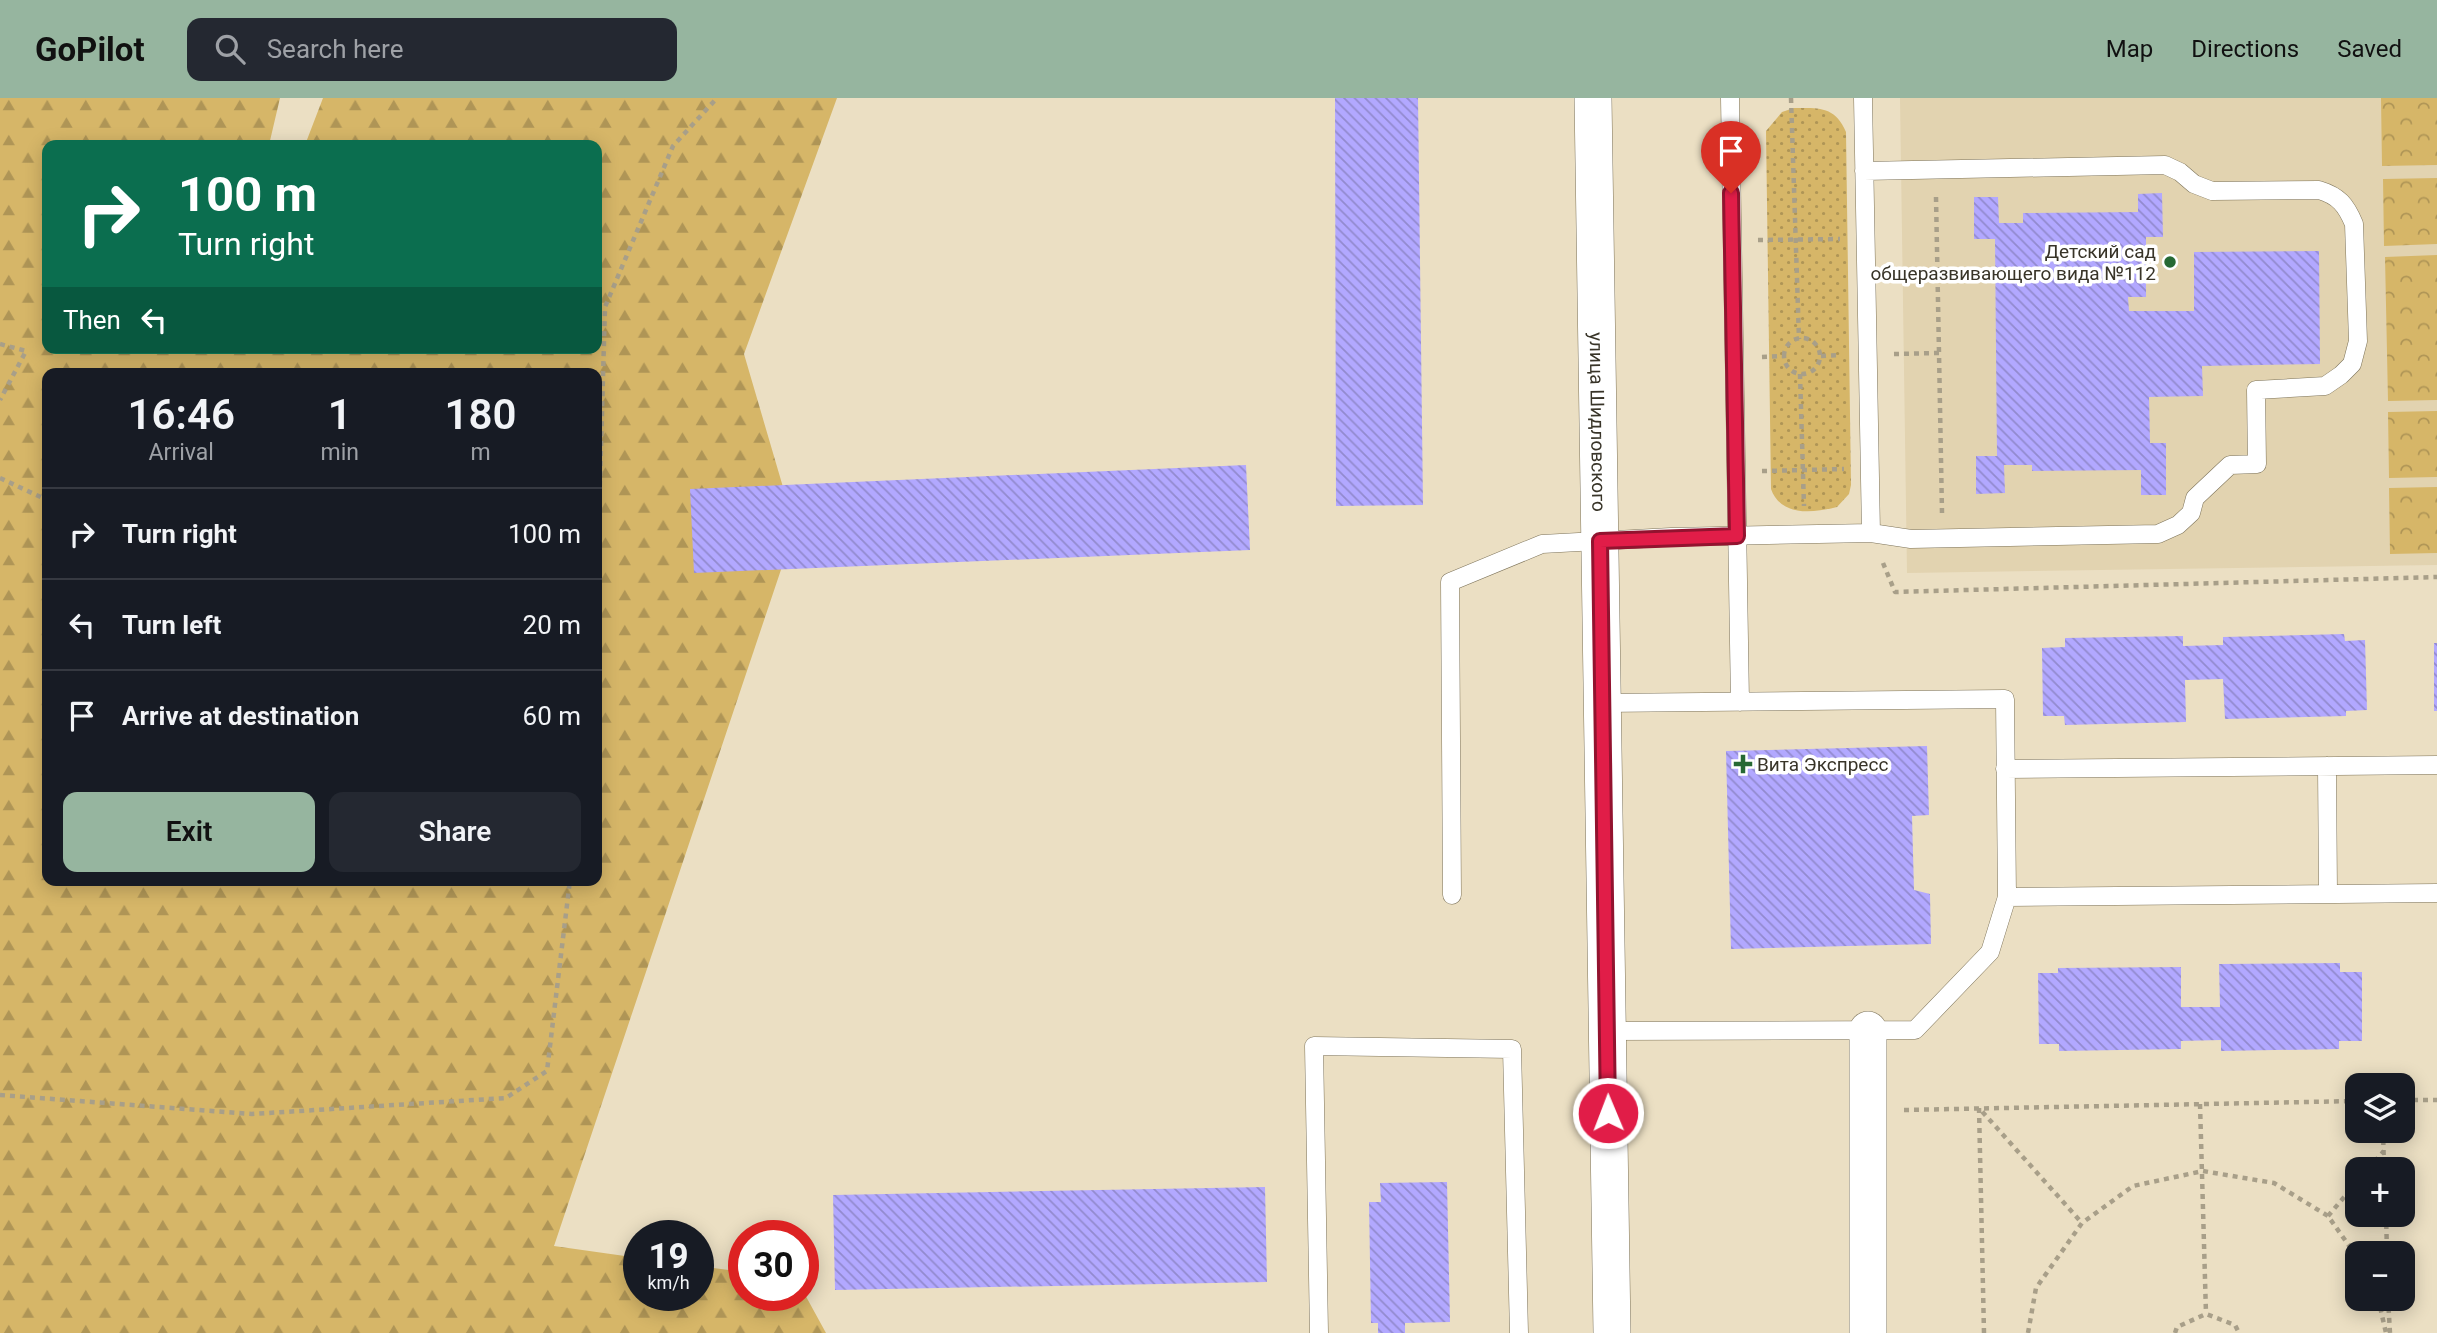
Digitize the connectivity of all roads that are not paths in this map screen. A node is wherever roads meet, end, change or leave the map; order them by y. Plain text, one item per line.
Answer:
1 (1592, 98) edge
2 (1730, 98) edge
3 (1863, 98) edge
4 (1864, 171) junction
5 (1871, 533) junction
6 (1737, 536) junction
7 (1600, 541) junction
8 (1740, 702) junction
9 (1602, 703) junction
10 (2437, 765) edge
11 (2326, 766) junction
12 (2005, 769) junction
13 (2437, 893) edge
14 (2328, 894) junction
15 (1452, 895) dead end
16 (2007, 897) junction
17 (1868, 1030) junction
18 (1607, 1031) junction
19 (1319, 1333) edge
20 (1519, 1333) edge
21 (1612, 1333) edge
22 (1868, 1333) edge

1 - 7 street, улица Шидловского
2 - 6 lane
3 - 4 lane
4 - 5 lane
4 - 5 lane
5 - 6 lane
6 - 7 lane
6 - 8 lane
7 - 9 street, улица Шидловского
7 - 15 lane
8 - 9 lane
8 - 12 lane
9 - 18 street, улица Шидловского
10 - 11 lane
11 - 12 lane
11 - 14 lane
12 - 16 lane
13 - 14 lane
14 - 16 lane
16 - 17 lane
17 - 18 lane
17 - 22 street
18 - 21 street, улица Шидловского
19 - 20 lane

